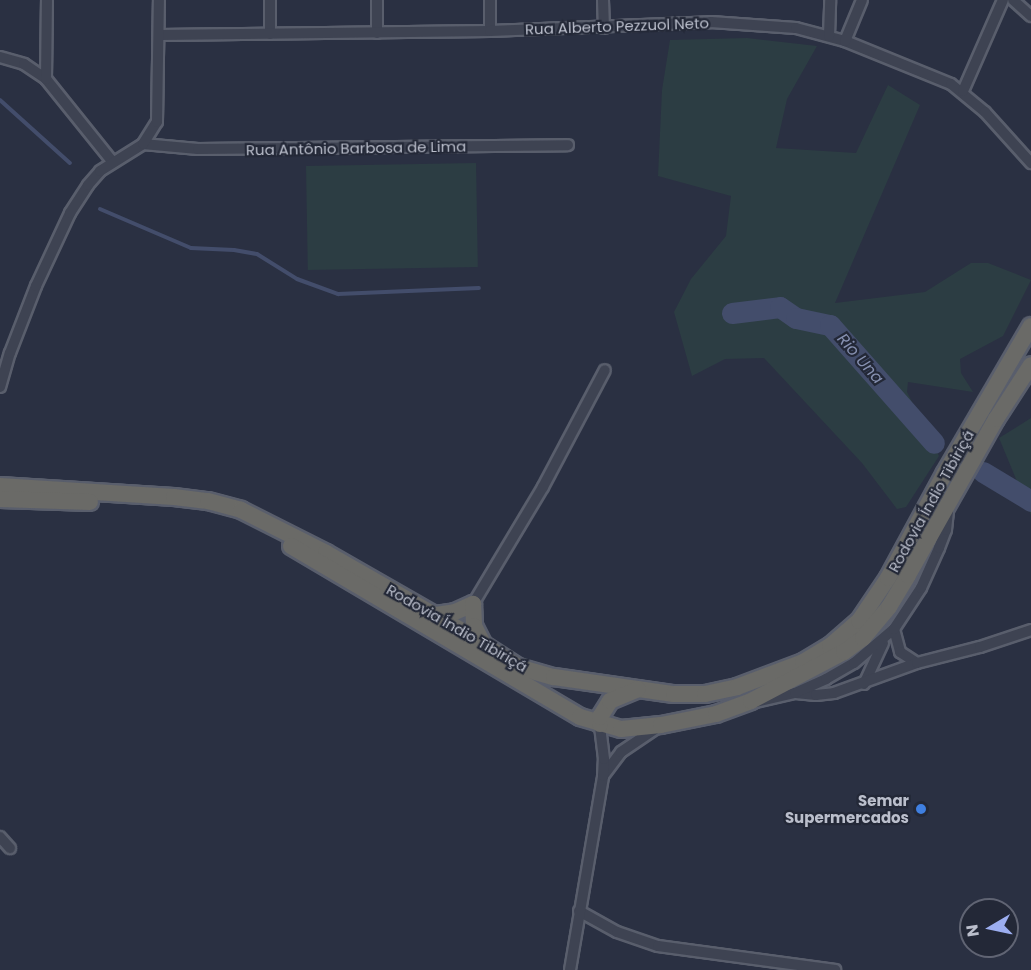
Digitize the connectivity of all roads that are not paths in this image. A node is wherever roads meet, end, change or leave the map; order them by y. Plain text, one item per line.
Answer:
1 (47, 0) edge
2 (159, 0) edge
3 (270, 0) edge
4 (377, 0) edge
5 (490, 0) edge
6 (603, 0) edge
7 (830, 0) edge
8 (862, 0) edge
9 (1003, 0) edge
10 (1013, 0) edge
11 (1031, 16) edge
12 (604, 28) junction
13 (490, 31) junction
14 (377, 33) junction
15 (270, 34) junction
16 (160, 36) junction
17 (829, 36) junction
18 (845, 42) junction
19 (0, 57) edge
20 (46, 79) junction
21 (963, 91) junction
22 (143, 144) junction
23 (568, 146) dead end
24 (112, 161) junction
25 (1031, 163) edge
26 (1031, 326) edge
27 (1031, 365) edge
28 (605, 370) dead end
29 (0, 387) edge
30 (0, 479) edge
31 (0, 486) edge
32 (39, 489) junction
33 (0, 499) edge
34 (949, 502) junction
35 (473, 604) junction
36 (436, 615) junction
37 (1031, 630) edge
38 (890, 633) junction
39 (483, 645) junction
40 (917, 663) junction
41 (864, 684) junction
42 (642, 687) junction
43 (795, 693) junction
44 (746, 703) junction
45 (600, 724) junction
46 (661, 725) junction
47 (603, 776) junction
48 (0, 837) edge
49 (10, 848) dead end
50 (579, 911) junction
51 (570, 970) edge
52 (835, 970) edge

1 - 20 street
2 - 16 street
3 - 15 street
4 - 14 street
5 - 13 street
6 - 12 street
7 - 17 street
8 - 18 street
9 - 21 street
10 - 11 street
12 - 13 street, Rua Alberto Pezzuol Neto
12 - 17 street, Rua Alberto Pezzuol Neto
13 - 14 street, Rua Alberto Pezzuol Neto
14 - 15 street, Rua Alberto Pezzuol Neto
15 - 16 street, Rua Alberto Pezzuol Neto
16 - 22 street
17 - 18 street, Rua Alberto Pezzuol Neto
18 - 21 street, Rua Alberto Pezzuol Neto
19 - 20 street
20 - 24 street
21 - 25 street, Rua Alberto Pezzuol Neto
22 - 23 street, Rua Antônio Barbosa de Lima
22 - 24 street
24 - 29 street
26 - 42 highway, Rodovia Índio Tibiriçá
27 - 34 highway, Rodovia Índio Tibiriçá
28 - 35 street
30 - 32 highway
31 - 32 highway, Rodovia Índio Tibiriçá
32 - 36 highway, Rodovia Índio Tibiriçá
33 - 45 highway, Rodovia Índio Tibiriçá
34 - 38 street
34 - 44 highway, Rodovia Índio Tibiriçá
35 - 36 highway
35 - 39 highway
36 - 39 highway, Rodovia Índio Tibiriçá
37 - 40 street
38 - 40 street
38 - 41 street
38 - 43 street
39 - 42 highway, Rodovia Índio Tibiriçá
40 - 41 street
41 - 43 street
42 - 45 highway
43 - 44 street
44 - 46 highway, Rodovia Índio Tibiriçá
45 - 46 highway, Rodovia Índio Tibiriçá
45 - 47 street
46 - 47 street
47 - 50 street
48 - 49 street
50 - 51 street
50 - 52 street

